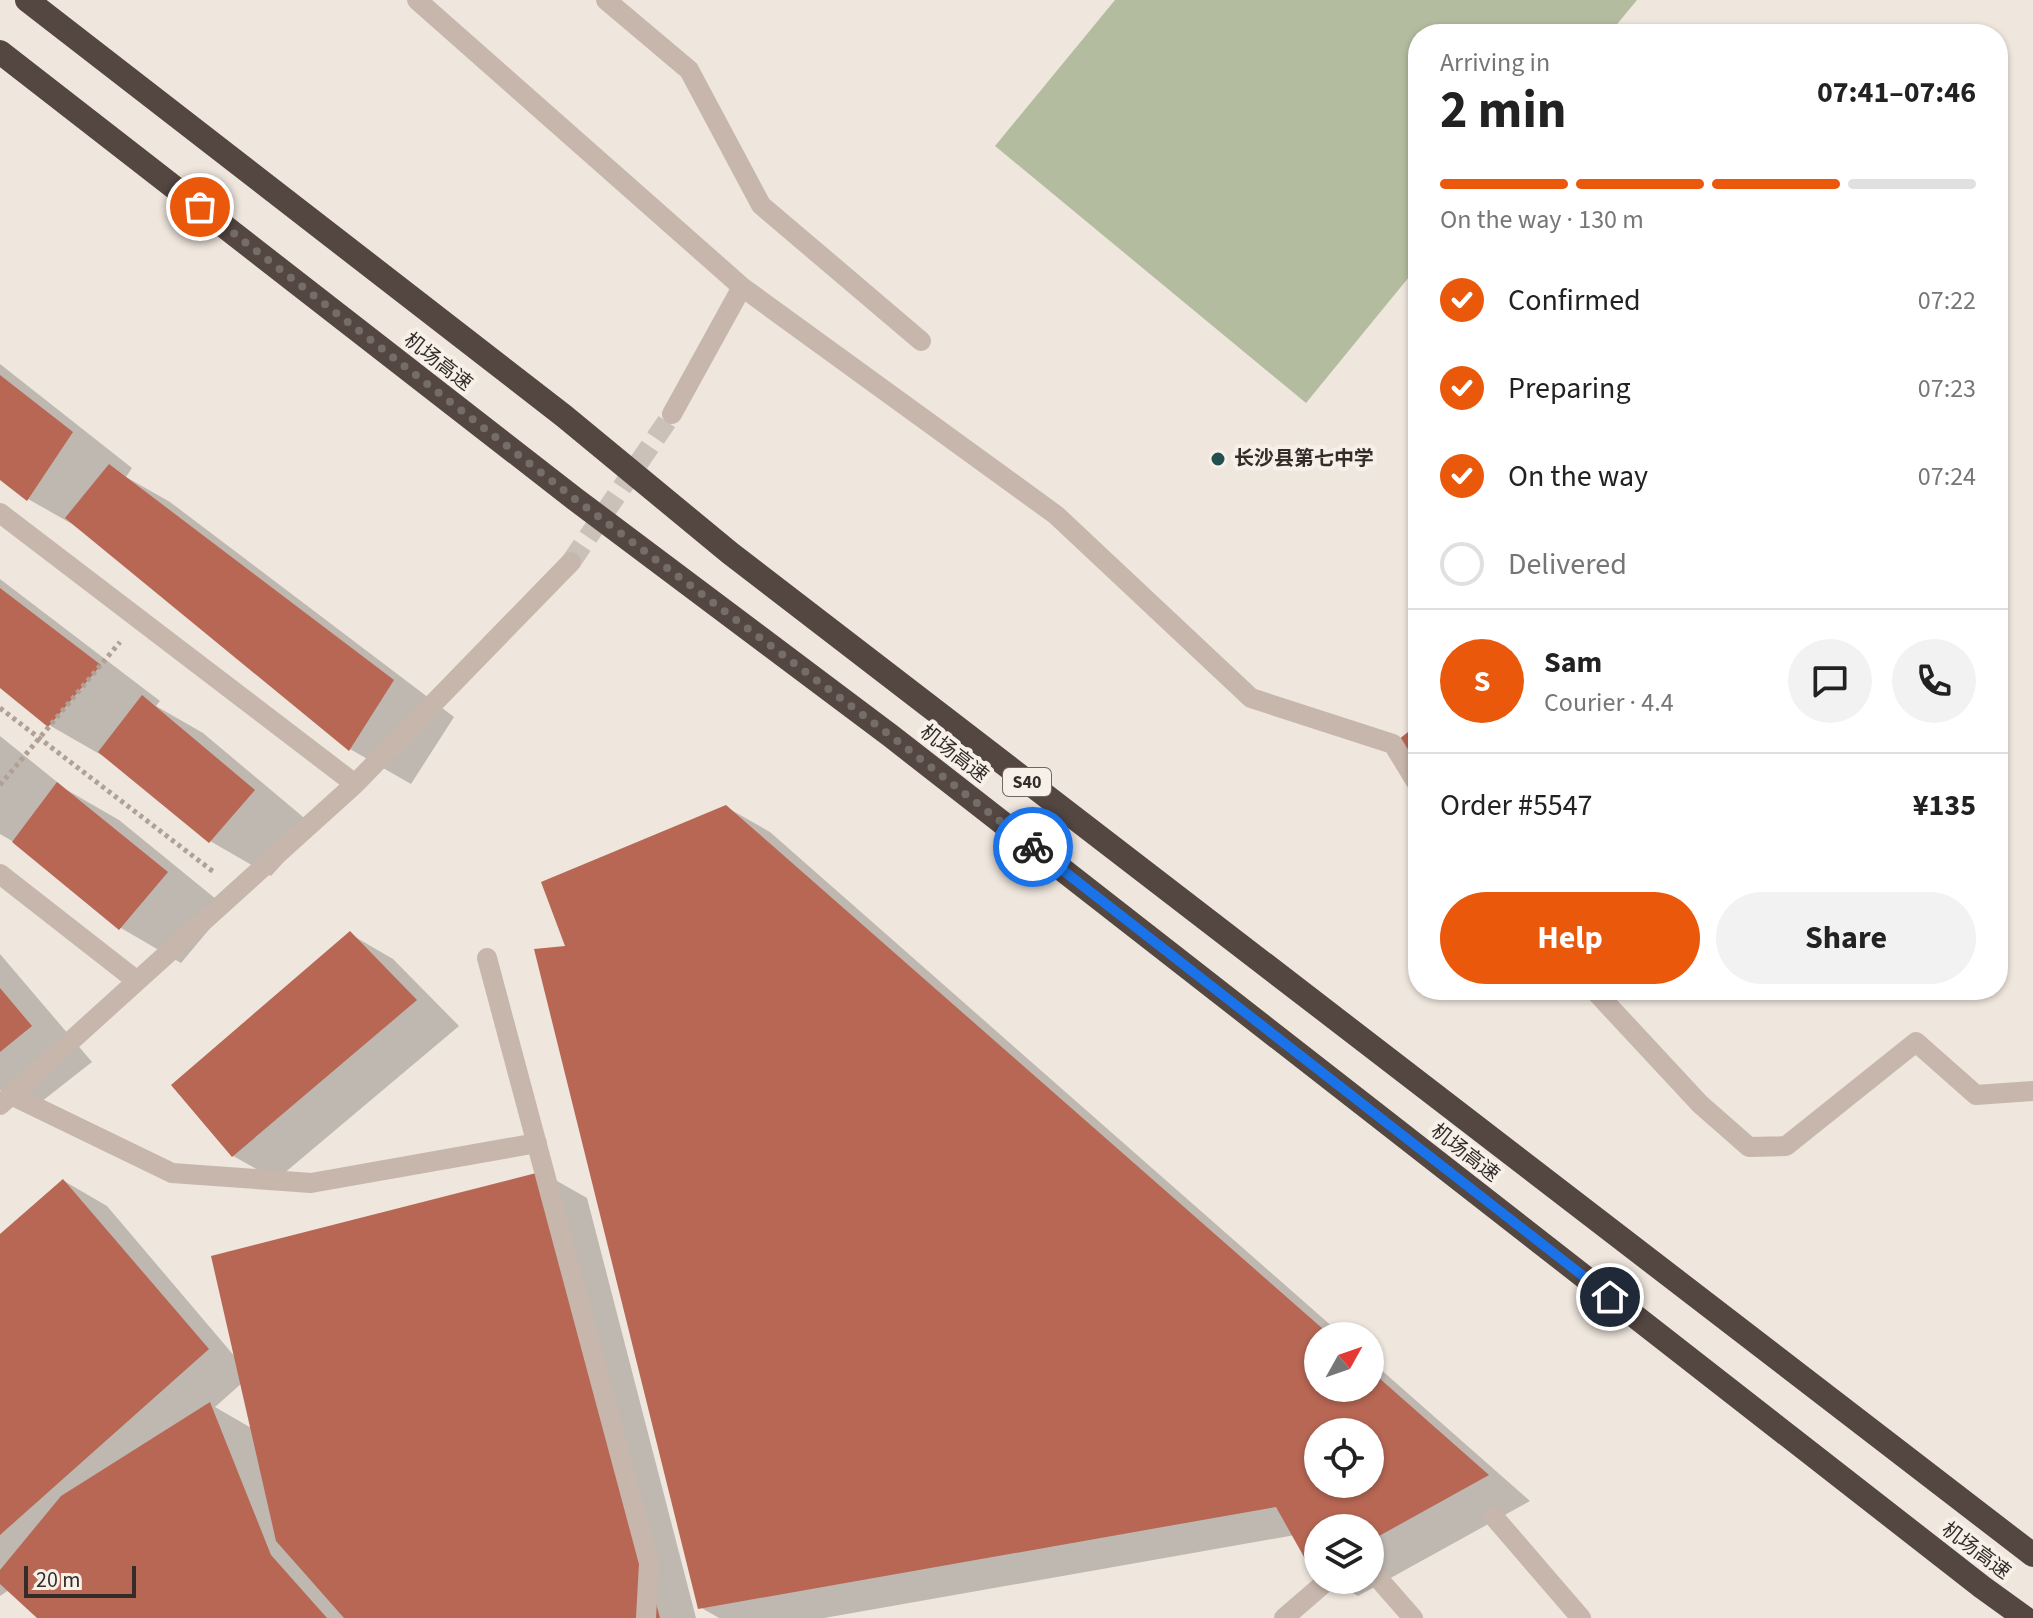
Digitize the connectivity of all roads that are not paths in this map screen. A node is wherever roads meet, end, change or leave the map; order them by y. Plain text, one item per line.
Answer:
1 (27, 0) edge
2 (417, 0) edge
3 (606, 0) edge
4 (0, 52) edge
5 (742, 287) junction
6 (921, 341) dead end
7 (672, 414) tunnel mouth
8 (0, 513) edge
9 (571, 562) tunnel mouth
10 (1408, 769) edge
11 (355, 784) junction
12 (0, 874) edge
13 (487, 958) dead end
14 (137, 981) junction
15 (1603, 1000) edge
16 (2033, 1091) edge
17 (5, 1100) edge
18 (537, 1143) junction
19 (1494, 1517) dead end
20 (2033, 1555) edge
21 (1384, 1585) edge
22 (1312, 1594) edge
23 (646, 1618) edge
24 (1284, 1618) edge
25 (1413, 1618) edge
26 (1581, 1618) edge
27 (2025, 1618) edge

1 - 20 highway, 机场高速 / S40
2 - 5 street
3 - 6 street
4 - 27 highway, 机场高速 / S40
5 - 7 street
5 - 10 street
8 - 11 street
9 - 11 street
11 - 14 street
12 - 14 street
13 - 18 street
14 - 17 street
15 - 16 street
17 - 18 street
18 - 23 street
19 - 26 street
21 - 25 street
22 - 24 street

